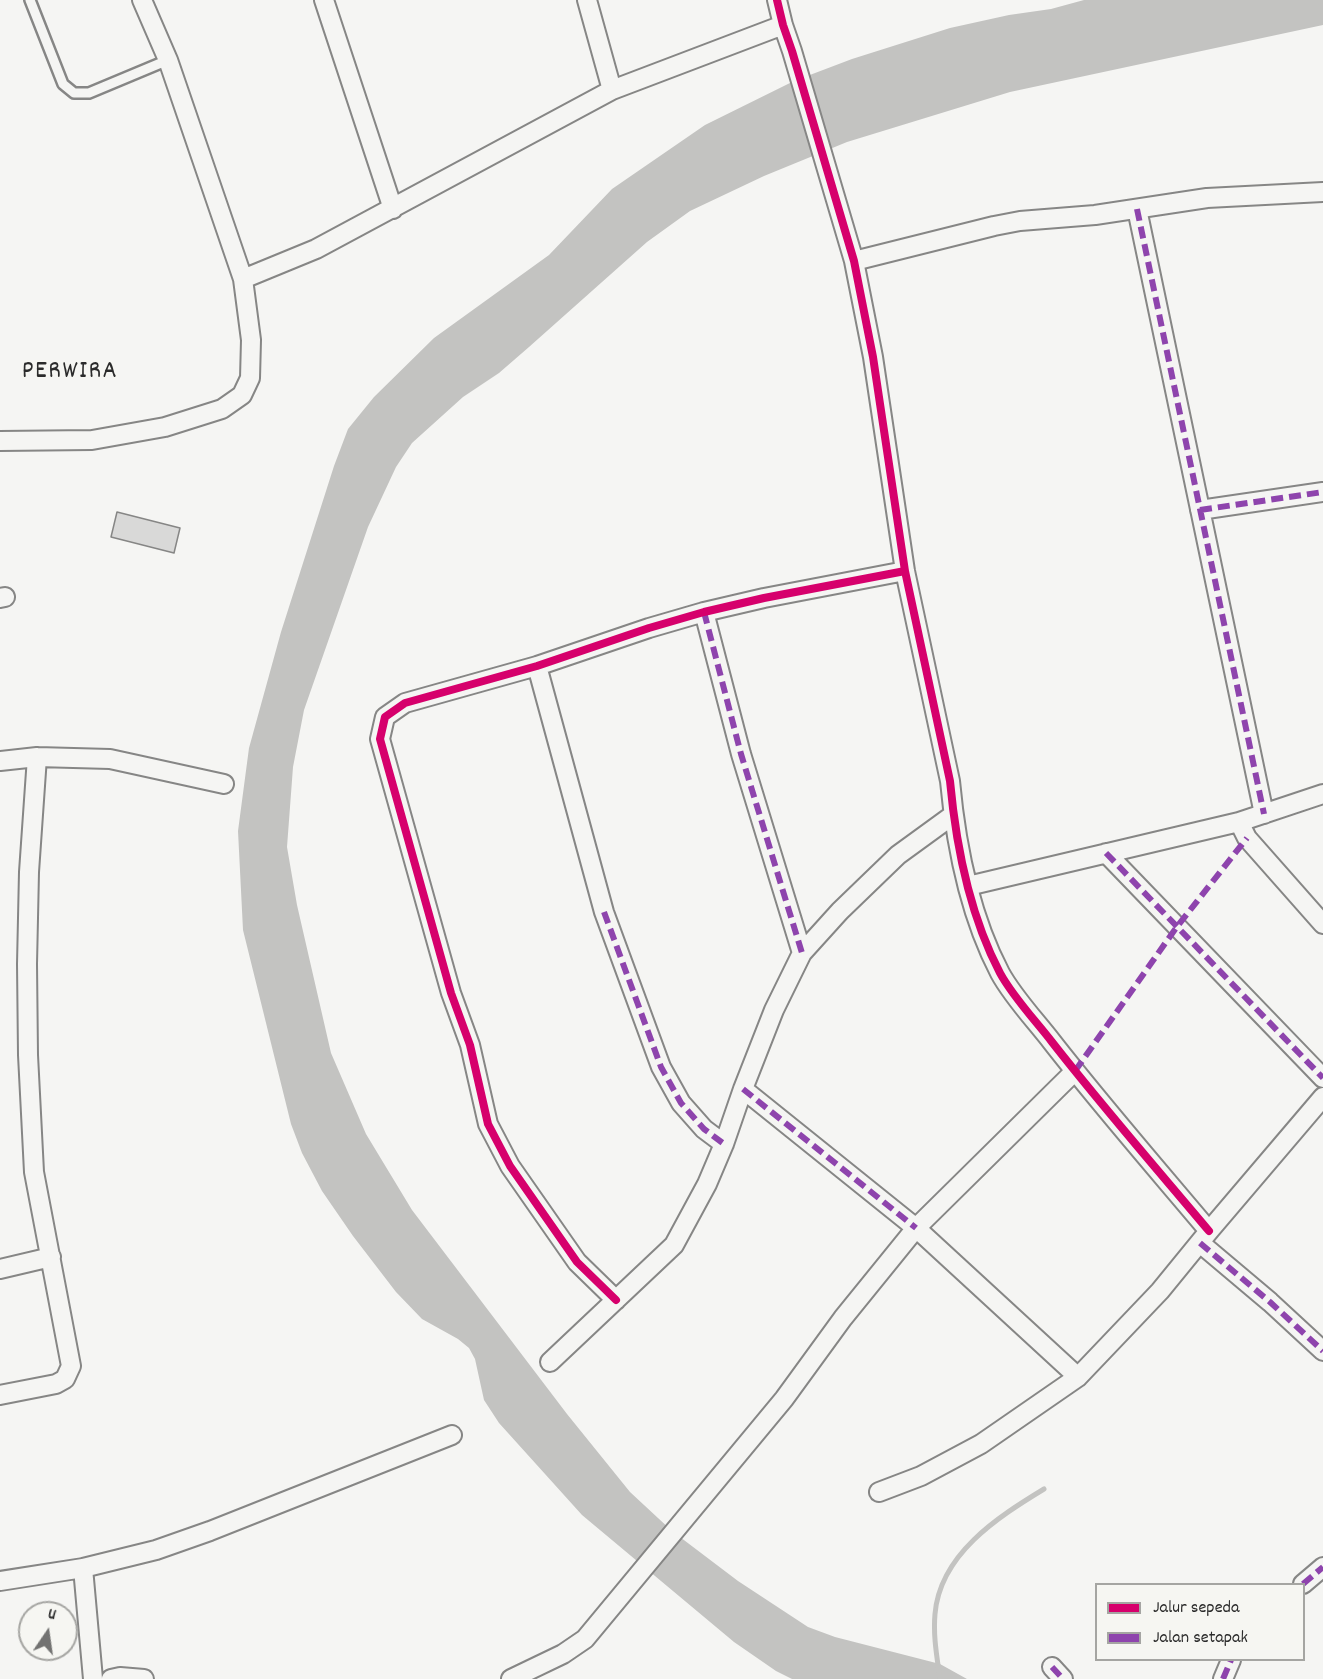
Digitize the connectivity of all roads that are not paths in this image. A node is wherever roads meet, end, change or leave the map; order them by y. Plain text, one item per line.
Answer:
1 (30, 0) edge
2 (142, 0) edge
3 (324, 0) edge
4 (587, 0) edge
5 (777, 0) edge
6 (783, 25) junction
7 (168, 60) junction
8 (612, 90) junction
9 (1323, 192) edge
10 (393, 209) junction
11 (1137, 209) junction
12 (854, 261) junction
13 (243, 279) junction
14 (0, 441) edge
15 (1323, 492) edge
16 (1200, 510) junction
17 (904, 571) junction
18 (704, 612) junction
19 (537, 666) junction
20 (37, 757) junction
21 (0, 761) edge
22 (224, 784) dead end
23 (1323, 794) edge
24 (1264, 814) junction
25 (953, 815) junction
26 (1239, 822) junction
27 (1106, 853) junction
28 (968, 886) junction
29 (1323, 924) edge
30 (802, 953) junction
31 (1075, 1071) junction
32 (1323, 1078) edge
33 (743, 1089) junction
34 (1323, 1097) edge
35 (724, 1144) junction
36 (916, 1228) junction
37 (1204, 1237) junction
38 (51, 1257) junction
39 (0, 1269) edge
40 (616, 1300) junction
41 (1323, 1351) edge
42 (550, 1362) dead end
43 (1078, 1377) junction
44 (0, 1395) edge
45 (452, 1435) dead end
46 (879, 1492) dead end
47 (1323, 1567) edge
48 (83, 1568) junction
49 (0, 1581) edge
50 (1304, 1583) edge
51 (1230, 1661) edge
52 (93, 1679) edge
53 (111, 1679) edge
54 (144, 1679) edge
55 (511, 1679) edge
56 (1223, 1679) edge

1 - 7 lane
2 - 7 street
3 - 10 street
4 - 8 street
5 - 6 street
6 - 8 street
6 - 12 street
7 - 13 street
8 - 10 street
9 - 11 street
10 - 13 street
11 - 12 street
11 - 16 street
12 - 17 street
13 - 14 street
15 - 16 street
16 - 24 street
17 - 18 street
17 - 25 street
18 - 19 street
18 - 30 street
19 - 35 street
19 - 40 street
20 - 21 street
20 - 22 street
20 - 38 street
23 - 24 street
24 - 26 street
25 - 28 street
25 - 30 street
26 - 27 street
26 - 29 street
27 - 28 street
27 - 32 street
28 - 31 street
30 - 33 street
31 - 36 street
31 - 37 street
33 - 35 street
33 - 36 street
34 - 37 street
35 - 40 street
36 - 43 street
36 - 55 street
37 - 41 street
37 - 43 street
38 - 39 street
38 - 44 street
40 - 42 street
43 - 46 street
45 - 48 street
47 - 50 street
48 - 49 street
48 - 52 street
51 - 56 street
53 - 54 street

